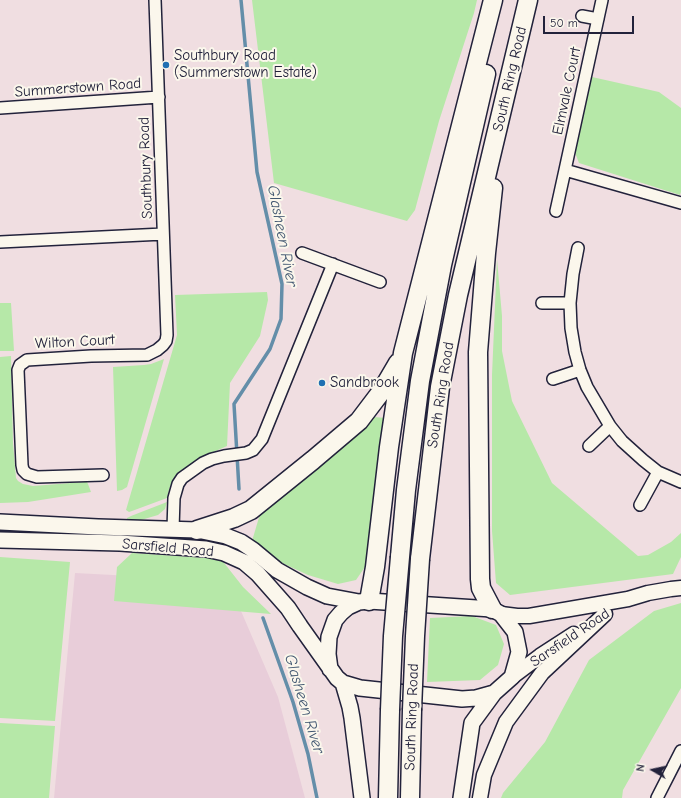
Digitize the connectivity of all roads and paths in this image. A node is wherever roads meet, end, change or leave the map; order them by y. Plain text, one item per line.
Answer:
1 (155, 0) edge
2 (492, 0) edge
3 (504, 0) edge
4 (528, 0) edge
5 (602, 0) edge
6 (582, 16) dead end
7 (598, 19) junction
8 (159, 97) junction
9 (0, 108) edge
10 (500, 118) junction
11 (565, 170) junction
12 (681, 203) edge
13 (556, 211) dead end
14 (163, 234) junction
15 (0, 242) edge
16 (578, 248) dead end
17 (302, 253) dead end
18 (333, 264) junction
19 (380, 282) dead end
20 (542, 303) dead end
21 (570, 303) junction
22 (167, 335) joint
23 (403, 353) junction
24 (580, 370) junction
25 (553, 379) dead end
26 (610, 426) junction
27 (590, 446) dead end
28 (658, 472) junction
29 (103, 475) dead end
30 (680, 480) edge
31 (640, 504) dead end
32 (0, 522) edge
33 (173, 529) junction
34 (197, 530) junction
35 (0, 540) edge
36 (681, 588) edge
37 (628, 599) junction
38 (364, 601) junction
39 (496, 612) junction
40 (605, 614) junction
41 (330, 669) junction
42 (512, 678) junction
43 (343, 683) junction
44 (494, 692) junction
45 (681, 751) edge
46 (362, 798) edge
47 (388, 798) edge
48 (410, 798) edge
49 (460, 798) edge
50 (480, 798) edge
51 (657, 798) edge

1 - 8 street, Southbury Road
2 - 23 highway
3 - 47 highway, South Ring Road, bridge
4 - 10 highway, South Ring Road
5 - 7 street, Elmvale Court
6 - 7 street
7 - 11 street, Elmvale Court
8 - 9 street, Summerstown Road
8 - 14 street, Southbury Road
10 - 39 highway
10 - 48 highway, South Ring Road, bridge
11 - 12 street
11 - 13 street, Elmvale Court
14 - 15 street
14 - 22 street, Southbury Road
16 - 21 street
17 - 18 street
18 - 19 street
18 - 33 street
20 - 21 street
21 - 24 street
22 - 29 street, Wilton Court
23 - 34 highway
23 - 38 highway
24 - 25 street
24 - 26 street
26 - 27 street
26 - 28 street
28 - 30 street
28 - 31 street
32 - 33 main road, Sarsfield Road
33 - 34 main road, Sarsfield Road
34 - 38 main road, Sarsfield Road
35 - 41 main road, Sarsfield Road
36 - 37 street, Sarsfield Road
37 - 39 street, Sarsfield Road
37 - 40 street, Sarsfield Road
38 - 39 main road, Sarsfield Road
38 - 41 main road
39 - 42 main road
40 - 42 street, Sarsfield Road
40 - 50 street
41 - 43 main road, Sarsfield Road
42 - 44 main road
43 - 44 main road
43 - 46 main road
44 - 49 main road
45 - 51 street

